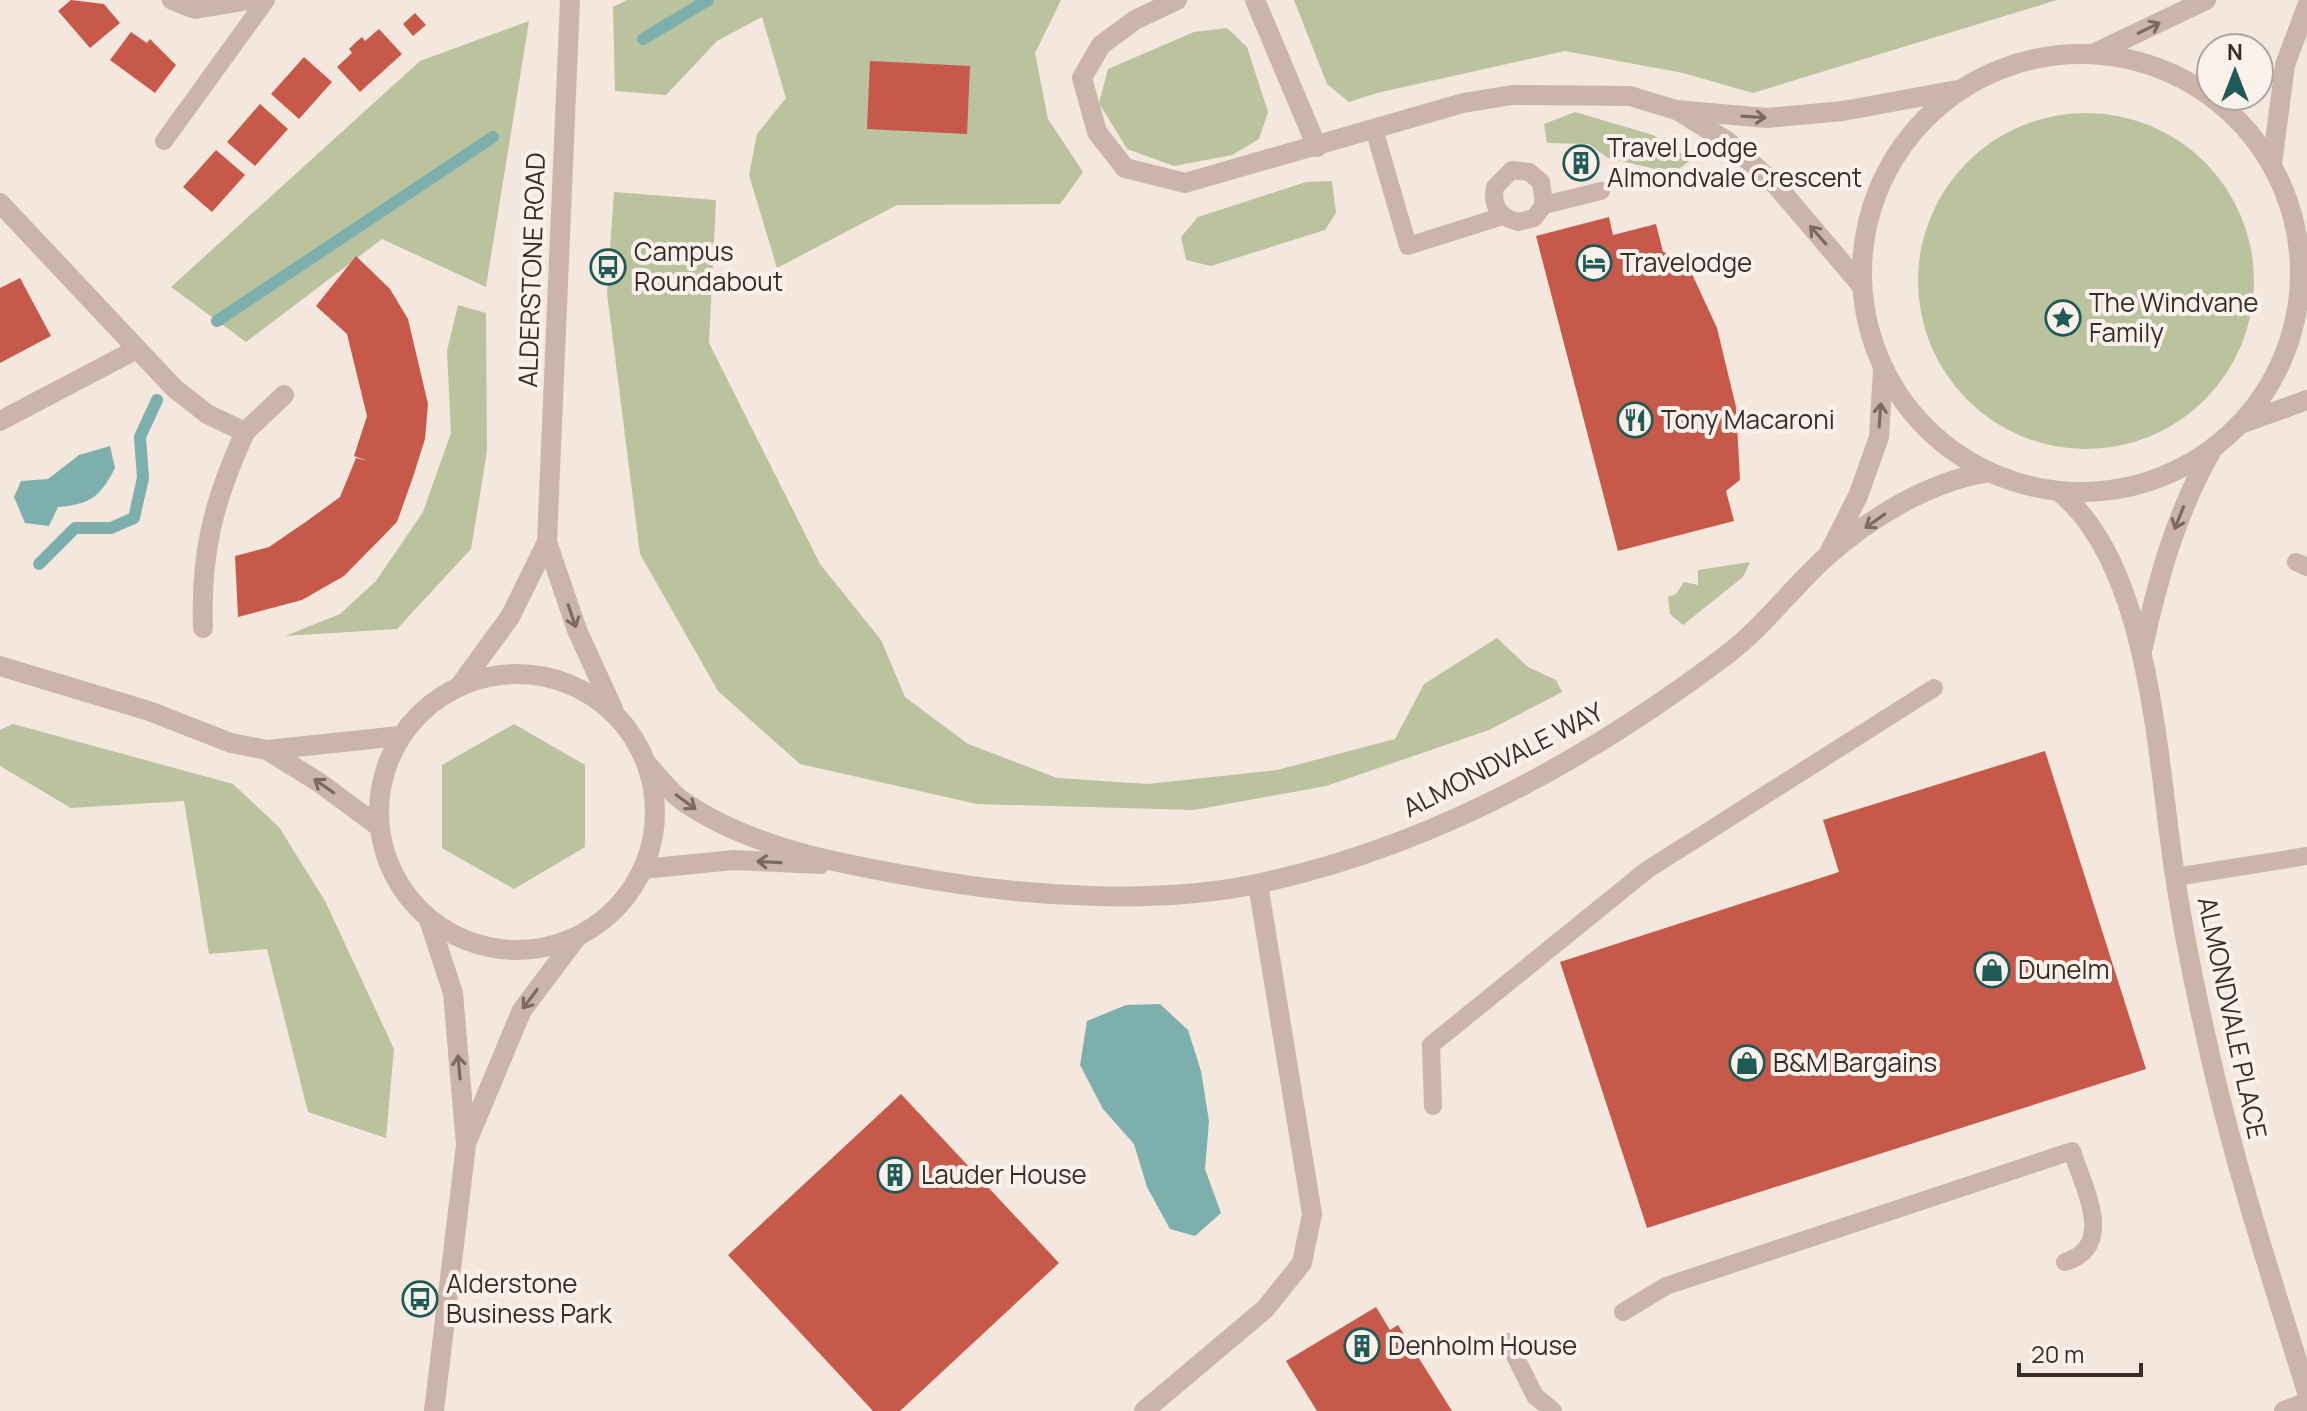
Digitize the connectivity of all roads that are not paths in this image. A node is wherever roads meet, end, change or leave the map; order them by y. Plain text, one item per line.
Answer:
1 (172, 0) edge
2 (249, 0) edge
3 (266, 0) edge
4 (570, 0) edge
5 (1177, 0) edge
6 (1255, 0) edge
7 (2206, 0) edge
8 (2307, 6) edge
9 (2091, 55) junction
10 (1957, 90) junction
11 (1676, 110) junction
12 (1374, 129) junction
13 (164, 141) dead end
14 (1317, 147) junction
15 (2272, 164) junction
16 (1601, 191) dead end
17 (0, 203) edge
18 (1544, 205) junction
19 (2292, 212) junction
20 (1503, 216) junction
21 (2307, 235) edge
22 (1861, 285) junction
23 (137, 349) junction
24 (1883, 370) junction
25 (284, 395) dead end
26 (2307, 400) edge
27 (0, 421) edge
28 (2240, 424) junction
29 (245, 432) junction
30 (2213, 448) junction
31 (1989, 472) junction
32 (2058, 491) junction
33 (547, 542) junction
34 (1828, 556) junction
35 (203, 628) dead end
36 (2143, 647) junction
37 (0, 666) edge
38 (461, 684) junction
39 (1934, 688) dead end
40 (615, 713) junction
41 (400, 736) junction
42 (267, 750) junction
43 (648, 765) junction
44 (378, 826) junction
45 (2307, 856) edge
46 (859, 866) junction
47 (643, 869) junction
48 (2175, 877) junction
49 (1258, 884) junction
50 (429, 920) junction
51 (577, 937) junction
52 (1433, 1106) dead end
53 (466, 1145) junction
54 (2065, 1262) dead end
55 (1623, 1312) dead end
56 (1508, 1342) dead end
57 (2307, 1392) edge
58 (2307, 1402) edge
59 (434, 1411) edge
60 (1144, 1411) edge
61 (1553, 1411) edge
62 (2284, 1411) edge

1 - 2 street
3 - 13 lane
4 - 33 street, ALDERSTONE ROAD
5 - 14 street
6 - 14 street
9 -> 7 street
8 - 15 street
9 - 10 street
9 - 15 street
11 -> 10 street
10 - 22 street
11 - 12 street
22 -> 11 street
12 - 14 street
12 - 20 lane
15 - 19 street
16 - 18 lane
17 - 23 street
18 - 20 lane
18 - 20 lane
19 - 21 street
19 - 28 street
22 - 24 street
23 - 27 street
23 - 29 street
24 - 31 street
34 -> 24 street, ALMONDVALE WAY
25 - 29 street
26 - 28 street
28 - 30 street
29 - 35 street
30 - 32 street
30 -> 36 street, ALMONDVALE PLACE
31 - 32 street
31 -> 34 street, ALMONDVALE WAY
32 - 36 street, ALMONDVALE PLACE
33 - 38 street, ALDERSTONE ROAD
33 -> 40 street, ALDERSTONE ROAD
34 - 49 street, ALMONDVALE WAY
36 - 48 street, ALMONDVALE PLACE
37 - 42 street
38 - 40 street
38 - 41 street
39 - 52 lane
40 - 43 street
41 - 42 street
41 - 44 street
44 -> 42 street
43 -> 46 street, ALMONDVALE WAY
43 - 47 street
44 - 50 street
45 - 48 lane
46 -> 47 street, ALMONDVALE WAY
46 - 49 street, ALMONDVALE WAY
47 - 51 street
48 - 57 street, ALMONDVALE PLACE
49 - 60 street
50 - 51 street
53 -> 50 street
51 -> 53 street
53 - 59 street
54 - 55 lane
56 - 61 lane
58 - 62 street

